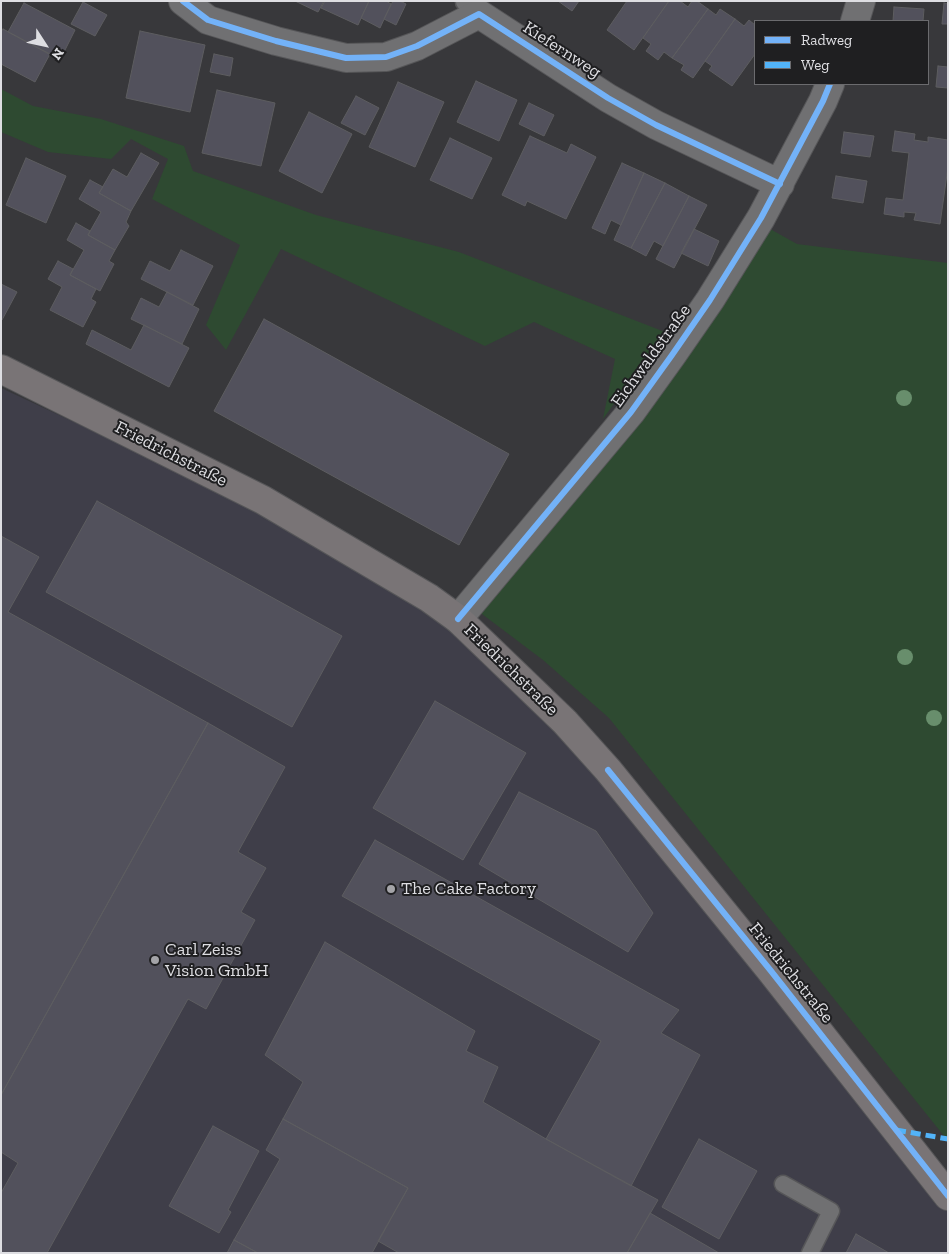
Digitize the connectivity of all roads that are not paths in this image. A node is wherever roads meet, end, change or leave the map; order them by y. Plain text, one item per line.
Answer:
1 (184, 1) edge
2 (861, 1) edge
3 (467, 4) edge
4 (855, 20) edge
5 (830, 85) edge
6 (780, 184) junction
7 (1, 369) edge
8 (458, 619) junction
9 (783, 1184) dead end
10 (948, 1196) edge
11 (810, 1253) edge

1 - 3 street, Kiefernweg
2 - 4 street
3 - 6 street, Kiefernweg
5 - 6 street, Eichwaldstraße
6 - 8 street, Eichwaldstraße
7 - 8 main road, Friedrichstraße
8 - 10 main road, Friedrichstraße
9 - 11 lane

